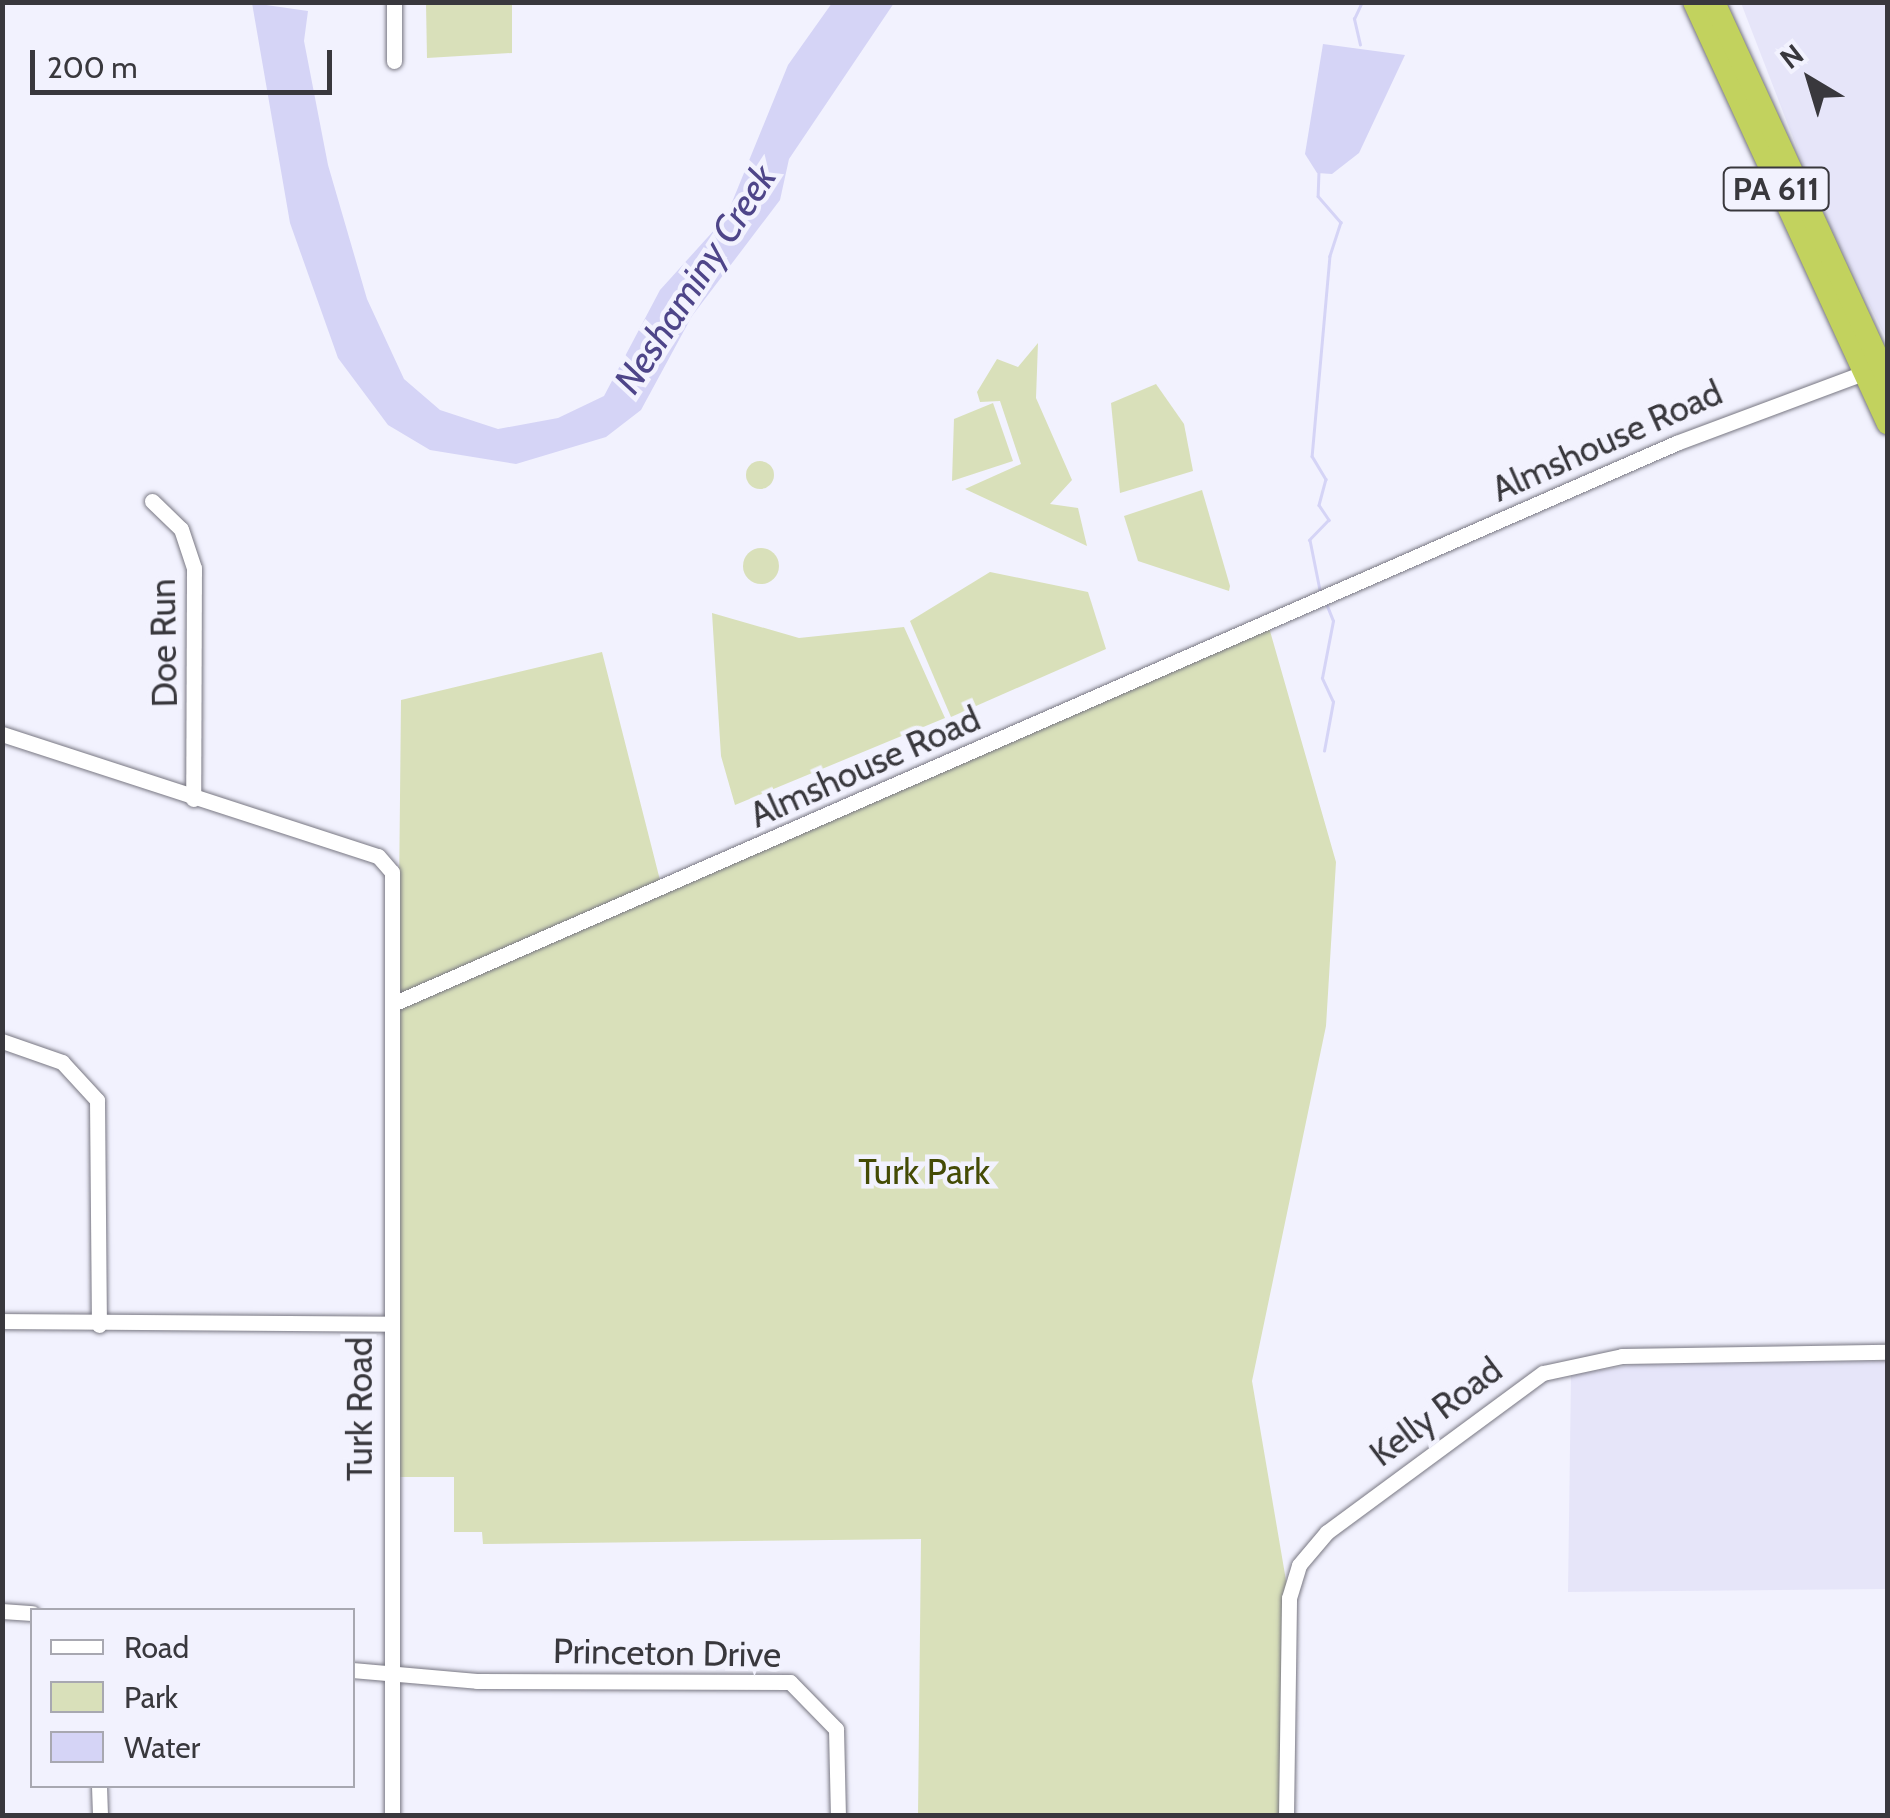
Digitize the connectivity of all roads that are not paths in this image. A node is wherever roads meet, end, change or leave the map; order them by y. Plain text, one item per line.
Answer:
1 (394, 2) edge
2 (1694, 2) edge
3 (1714, 2) edge
4 (394, 61) dead end
5 (1878, 375) edge
6 (1888, 424) edge
7 (152, 500) dead end
8 (2, 734) edge
9 (193, 799) junction
10 (395, 1004) junction
11 (2, 1042) edge
12 (2, 1322) edge
13 (99, 1324) junction
14 (390, 1324) junction
15 (1888, 1352) edge
16 (2, 1612) edge
17 (30, 1613) edge
18 (355, 1670) edge
19 (390, 1672) junction
20 (99, 1788) edge
21 (100, 1816) edge
22 (392, 1816) edge
23 (838, 1816) edge
24 (1286, 1816) edge

1 - 4 street
2 - 5 highway, PA 611
3 - 5 highway, PA 611
5 - 6 highway, PA 611
5 - 10 street, Almshouse Road
7 - 9 street, Doe Run
8 - 9 street
9 - 10 street
10 - 14 street, Turk Road
11 - 13 street
12 - 13 street
13 - 14 street
14 - 19 street, Turk Road
15 - 24 street, Kelly Road
16 - 17 street
18 - 19 street, Princeton Drive
19 - 22 street, Turk Road
19 - 23 street, Princeton Drive
20 - 21 street

